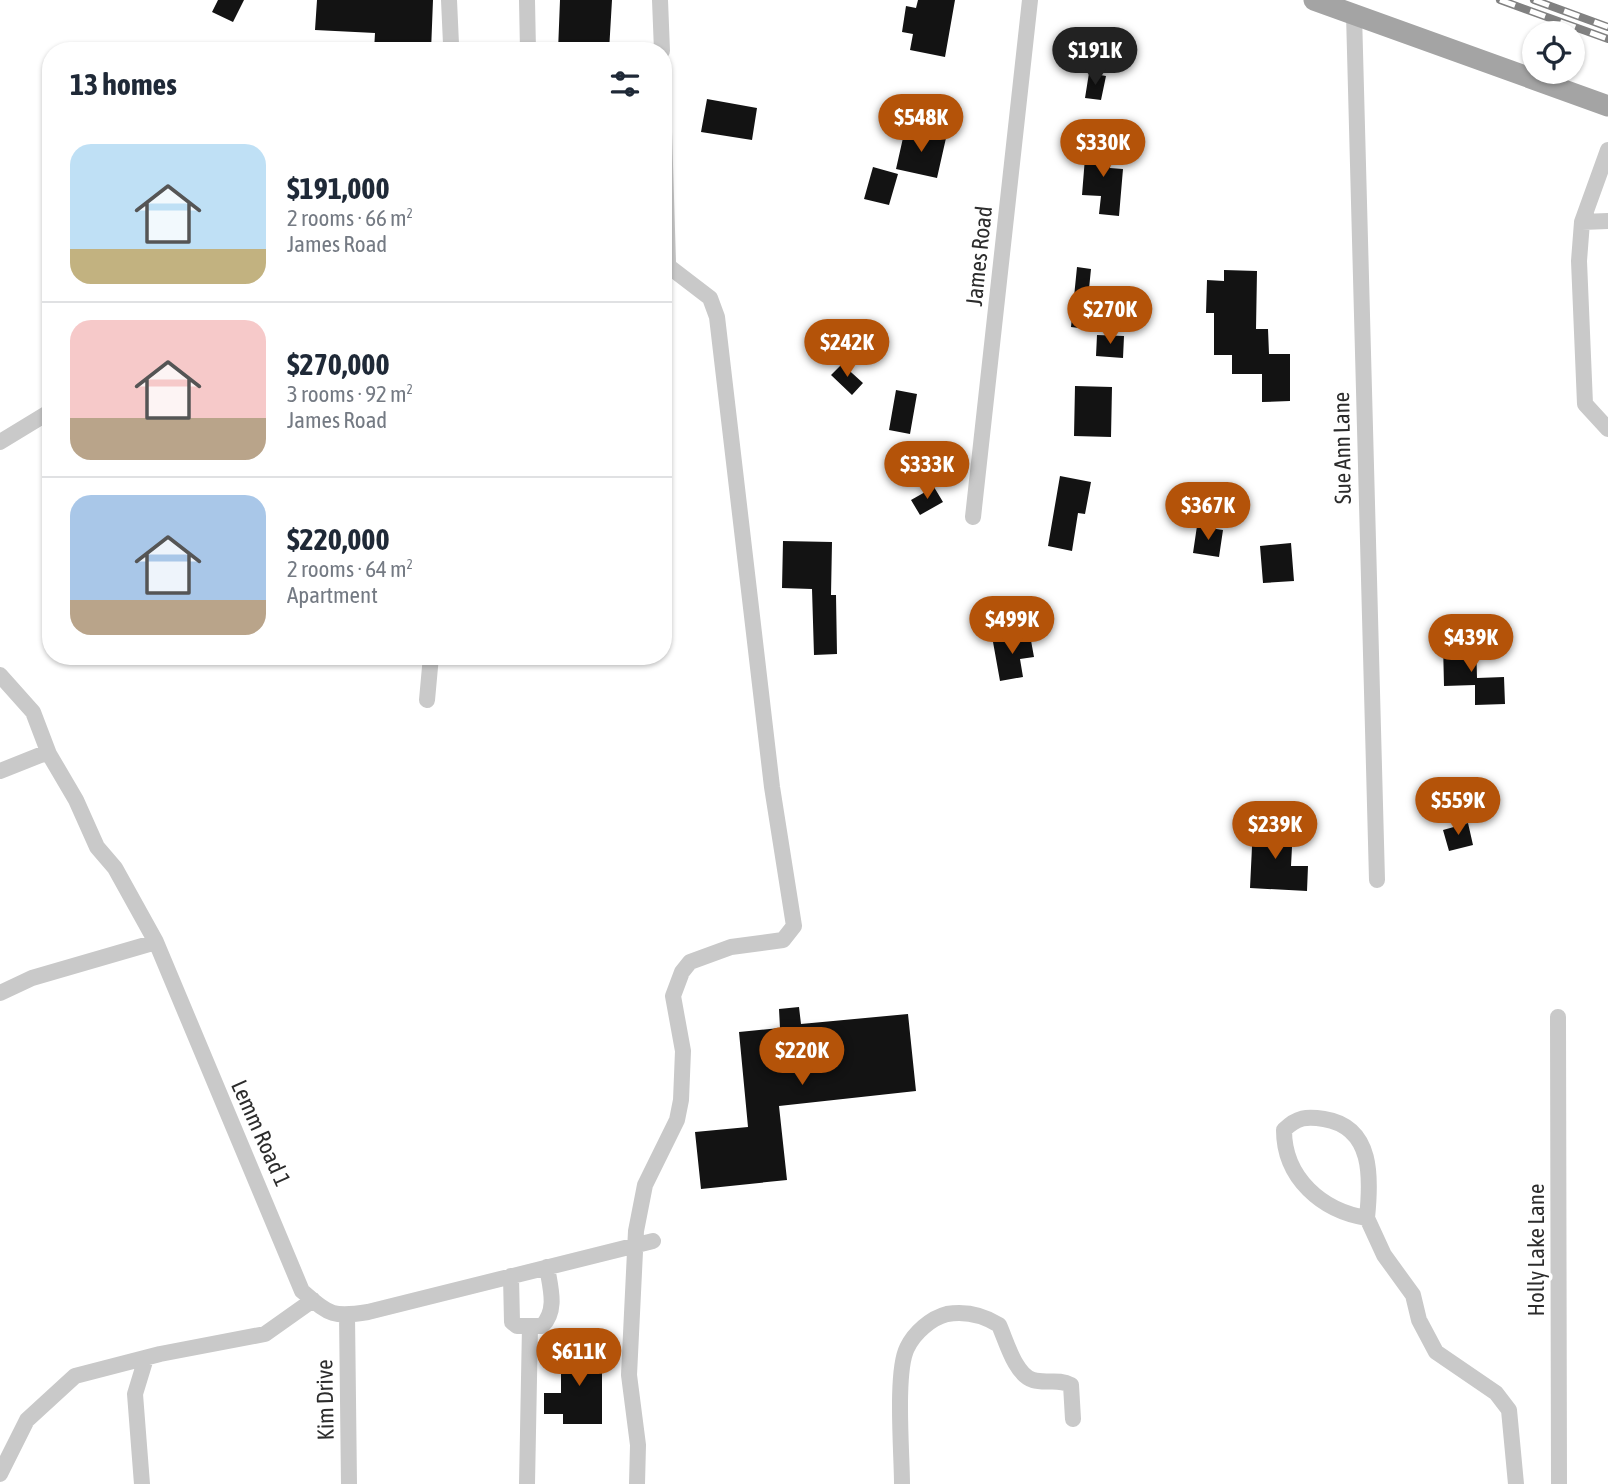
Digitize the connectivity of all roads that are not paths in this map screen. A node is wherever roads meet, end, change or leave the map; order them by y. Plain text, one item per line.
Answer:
1 (449, 0) edge
2 (527, 0) edge
3 (660, 0) edge
4 (1030, 0) edge
5 (1314, 0) edge
6 (1354, 14) junction
7 (451, 42) edge
8 (528, 42) edge
9 (662, 42) edge
10 (1608, 106) edge
11 (1608, 150) edge
12 (1608, 221) edge
13 (1582, 222) junction
14 (672, 268) edge
15 (42, 416) edge
16 (1608, 429) edge
17 (0, 442) edge
18 (973, 517) dead end
19 (430, 665) edge
20 (0, 675) edge
21 (426, 700) dead end
22 (48, 752) junction
23 (0, 771) edge
24 (1377, 880) dead end
25 (156, 942) junction
26 (0, 993) edge
27 (1558, 1017) dead end
28 (1367, 1218) junction
29 (645, 1243) junction
30 (547, 1267) junction
31 (511, 1276) junction
32 (313, 1300) junction
33 (347, 1315) junction
34 (530, 1326) junction
35 (146, 1358) junction
36 (1073, 1419) dead end
37 (0, 1474) edge
38 (142, 1484) edge
39 (349, 1484) edge
40 (527, 1484) edge
41 (637, 1484) edge
42 (902, 1484) edge
43 (1516, 1484) edge
44 (1559, 1484) edge

1 - 7 street
2 - 8 street
3 - 9 street
4 - 18 street, James Road
5 - 6 main road
6 - 10 main road
6 - 24 street, Sue Ann Lane
11 - 13 street
12 - 13 street
13 - 16 street
14 - 29 street
15 - 17 street
19 - 21 street
20 - 22 street, Lemm Road 1
22 - 23 street
22 - 25 street, Lemm Road 1
25 - 26 street
25 - 32 street, Lemm Road 1
27 - 44 street, Holly Lake Lane
28 - 28 street
28 - 43 street
29 - 30 street
29 - 41 street
30 - 31 street
30 - 34 street
31 - 33 street
31 - 34 street
32 - 33 street
32 - 35 street
33 - 39 street, Kim Drive
34 - 40 street
35 - 37 street
35 - 38 street
36 - 42 street

